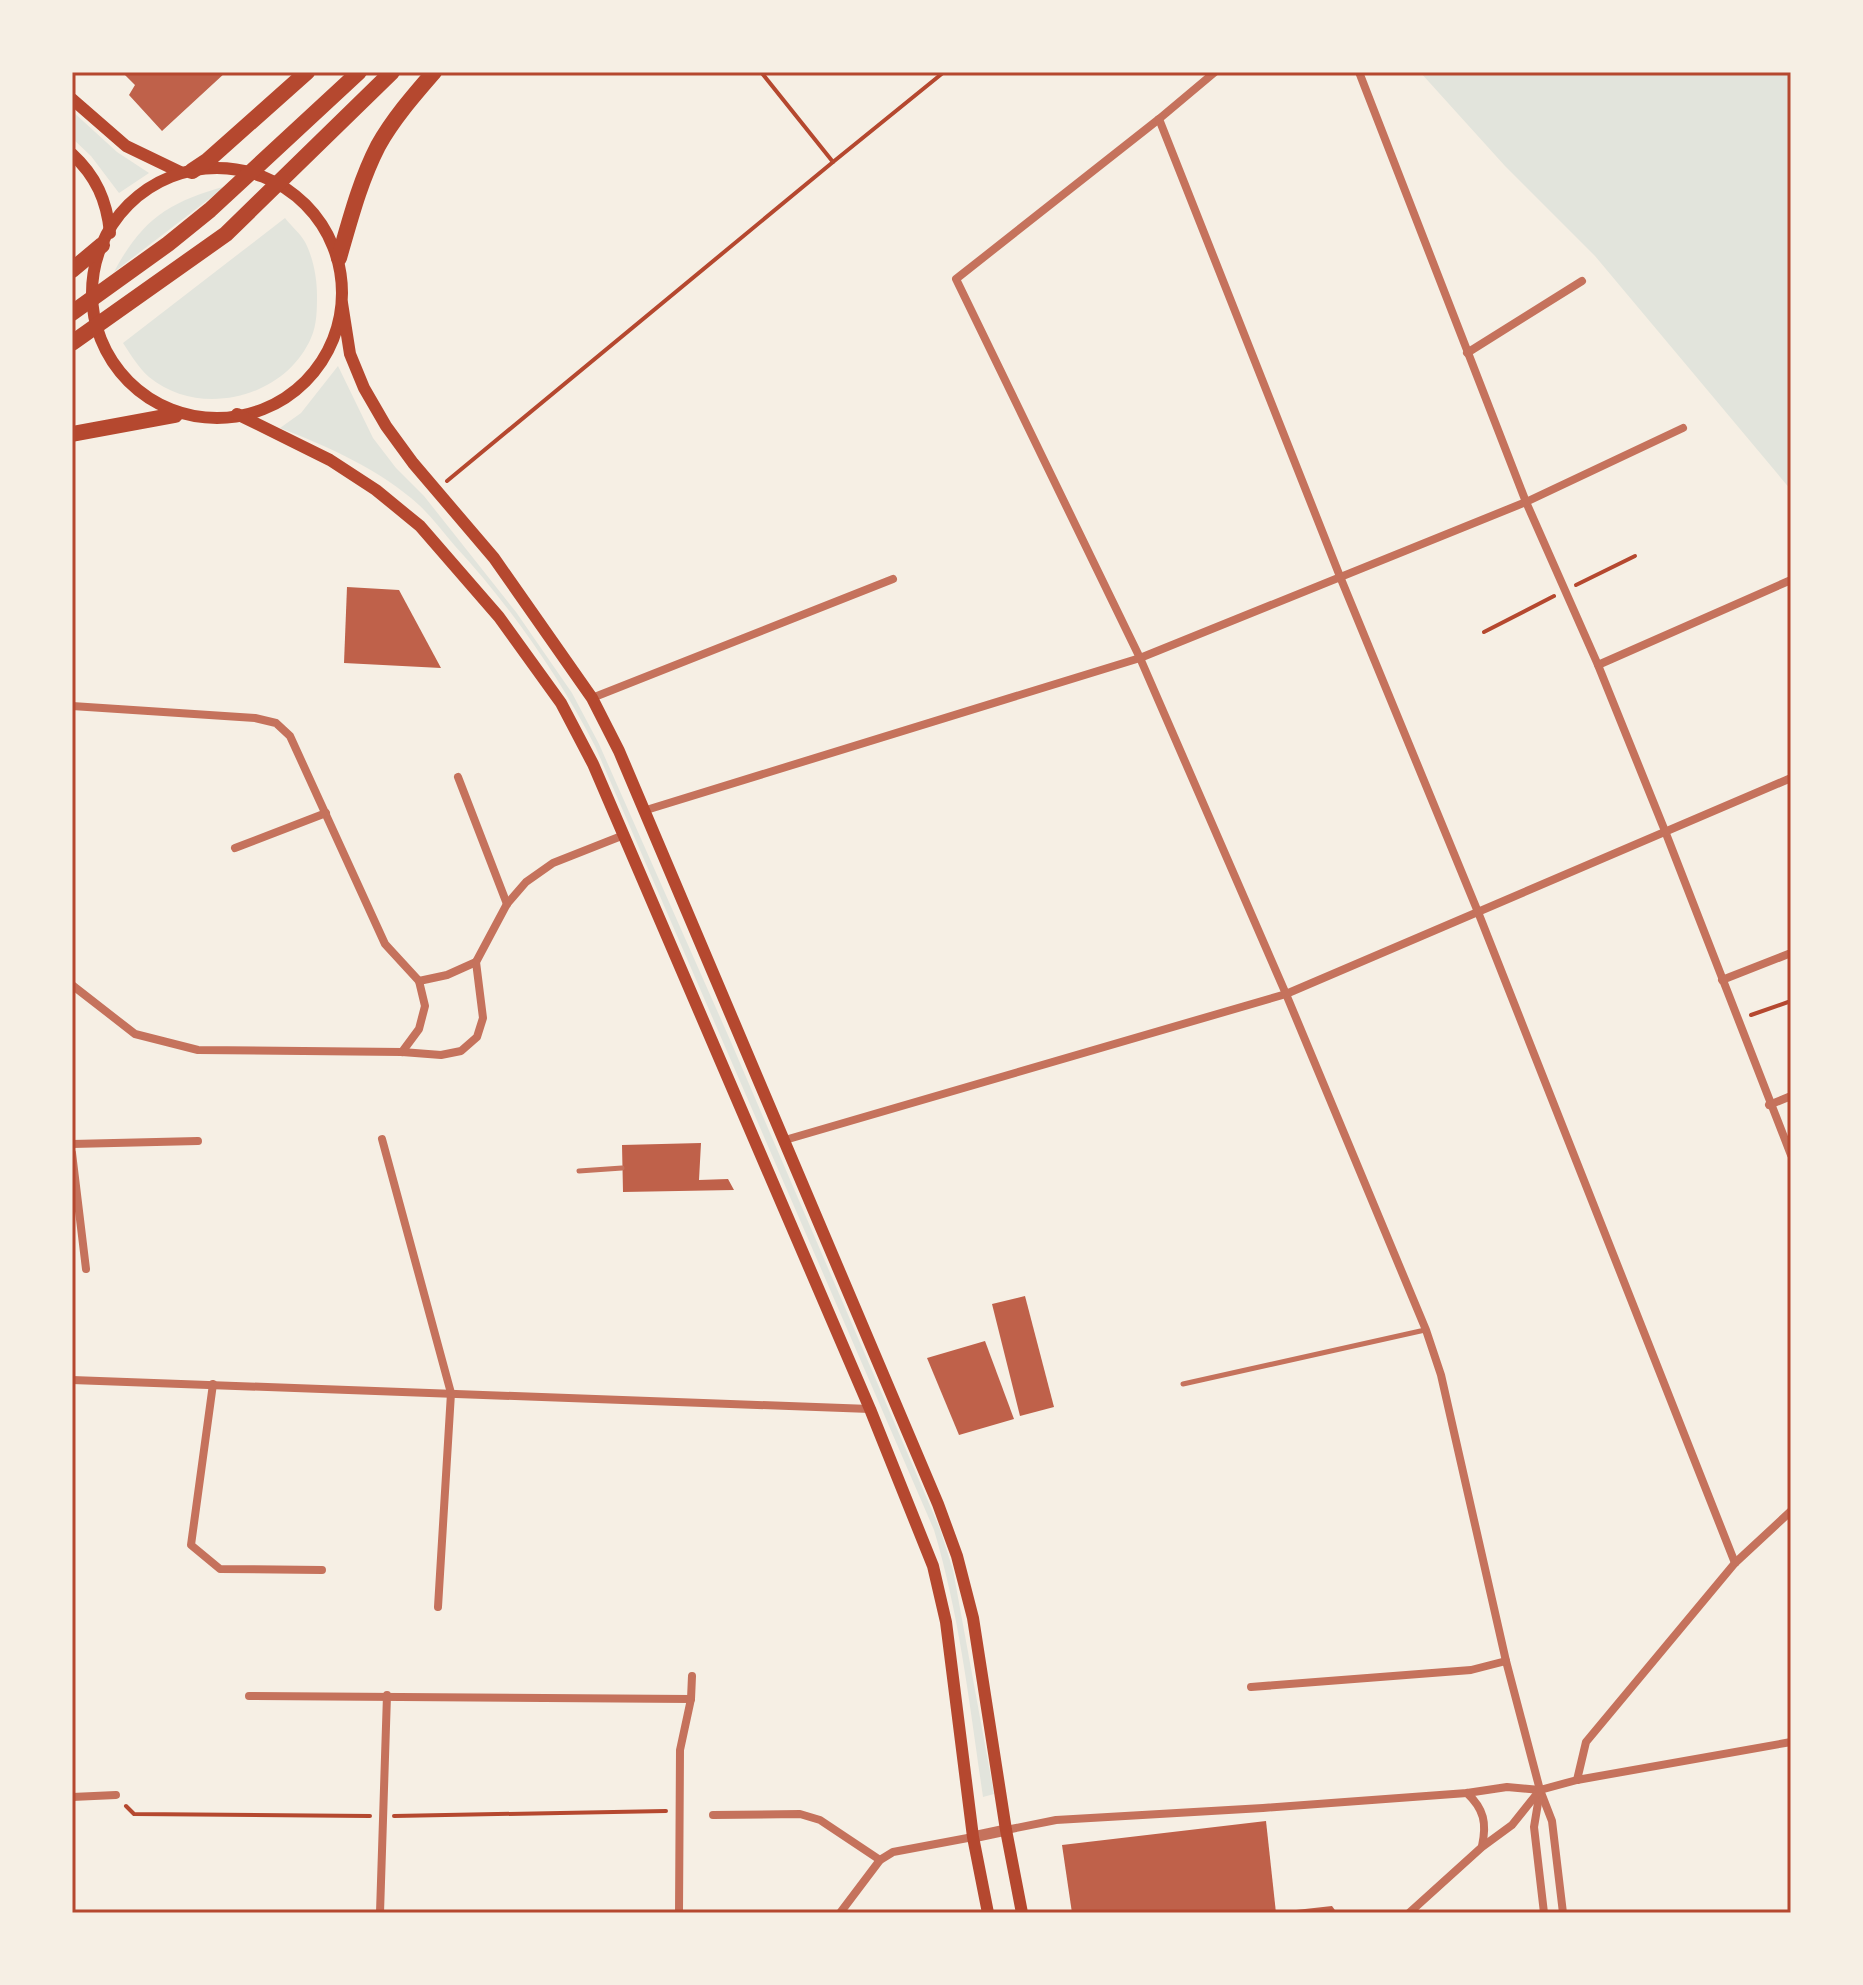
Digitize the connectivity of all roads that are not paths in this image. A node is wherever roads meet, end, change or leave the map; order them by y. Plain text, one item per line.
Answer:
1 (307, 72) edge
2 (359, 72) edge
3 (392, 72) edge
4 (434, 72) edge
5 (1215, 72) edge
6 (1359, 72) edge
7 (72, 99) edge
8 (1159, 119) junction
9 (72, 154) edge
10 (186, 171) junction
11 (106, 239) junction
12 (339, 258) junction
13 (72, 270) edge
14 (1582, 281) dead end
15 (342, 303) junction
16 (72, 313) edge
17 (72, 343) edge
18 (1467, 353) junction
19 (237, 414) junction
20 (175, 415) junction
21 (1683, 428) dead end
22 (72, 434) edge
23 (1526, 502) junction
24 (893, 579) dead end
25 (1341, 579) junction
26 (1791, 580) edge
27 (1140, 658) junction
28 (1598, 665) junction
29 (592, 698) junction
30 (72, 706) edge
31 (458, 777) dead end
32 (1791, 778) edge
33 (643, 811) junction
34 (326, 813) junction
35 (1665, 831) junction
36 (624, 835) junction
37 (235, 848) dead end
38 (507, 904) junction
39 (1478, 912) junction
40 (1791, 953) edge
41 (476, 962) junction
42 (1722, 980) junction
43 (419, 981) junction
44 (72, 985) edge
45 (1286, 994) junction
46 (402, 1052) junction
47 (1791, 1096) edge
48 (1769, 1105) junction
49 (382, 1139) dead end
50 (785, 1140) junction
51 (198, 1141) dead end
52 (72, 1144) edge
53 (72, 1153) edge
54 (1791, 1155) edge
55 (622, 1168) dead end
56 (579, 1171) dead end
57 (86, 1269) dead end
58 (1426, 1330) junction
59 (72, 1380) edge
60 (213, 1384) junction
61 (1183, 1384) dead end
62 (451, 1393) junction
63 (870, 1409) junction
64 (1791, 1511) edge
65 (1735, 1563) junction
66 (322, 1570) dead end
67 (438, 1607) dead end
68 (1506, 1661) junction
69 (692, 1676) dead end
70 (1251, 1687) dead end
71 (387, 1695) junction
72 (249, 1696) dead end
73 (691, 1699) junction
74 (1791, 1742) edge
75 (1577, 1780) junction
76 (1540, 1790) junction
77 (1467, 1793) junction
78 (116, 1795) dead end
79 (72, 1797) edge
80 (713, 1815) dead end
81 (1006, 1830) junction
82 (973, 1837) junction
83 (1482, 1847) junction
84 (880, 1860) junction
85 (380, 1913) edge
86 (679, 1913) edge
87 (840, 1913) edge
88 (988, 1913) edge
89 (1022, 1913) edge
90 (1409, 1913) edge
91 (1544, 1913) edge
92 (1563, 1913) edge

1 - 10 highway
2 - 16 highway
3 - 17 highway
4 - 12 highway
5 - 8 street
6 - 18 street
7 - 10 main road
8 - 25 street
8 - 27 street
9 - 11 main road
10 - 11 main road
10 - 12 main road
11 - 13 highway
11 - 20 main road
12 - 15 main road
14 - 18 street
15 - 19 main road
15 - 29 main road
18 - 23 street
19 - 20 main road
19 - 36 main road
20 - 22 highway
21 - 23 street
23 - 25 street
23 - 28 street
24 - 29 street
25 - 27 street
25 - 39 street
26 - 28 street
27 - 33 street
27 - 45 street
28 - 35 street
29 - 33 main road
30 - 34 street
31 - 38 street
32 - 35 street
33 - 50 main road
34 - 37 street
34 - 43 street
35 - 39 street
35 - 42 street
36 - 38 street
36 - 63 main road
38 - 41 street
39 - 45 street
39 - 65 street
40 - 42 street
41 - 43 street
41 - 46 street
42 - 48 street
43 - 46 street
44 - 46 street
45 - 50 street
45 - 58 street
47 - 48 street
48 - 54 street
49 - 62 street
50 - 81 main road
51 - 52 street
53 - 57 street
55 - 56 lane
58 - 61 lane
58 - 68 street
59 - 60 street
60 - 62 street
60 - 66 street
62 - 63 street
62 - 67 street
63 - 82 main road
64 - 65 street
65 - 75 street
68 - 70 street
68 - 76 street
69 - 73 street
71 - 72 street
71 - 73 street
71 - 85 street
73 - 86 street
74 - 75 street
75 - 76 street
76 - 77 street
76 - 83 street
76 - 91 street
76 - 92 street
77 - 81 street
77 - 83 street
78 - 79 street
80 - 84 street
81 - 82 street
81 - 89 main road
82 - 84 street
82 - 88 main road
83 - 90 street
84 - 87 street

